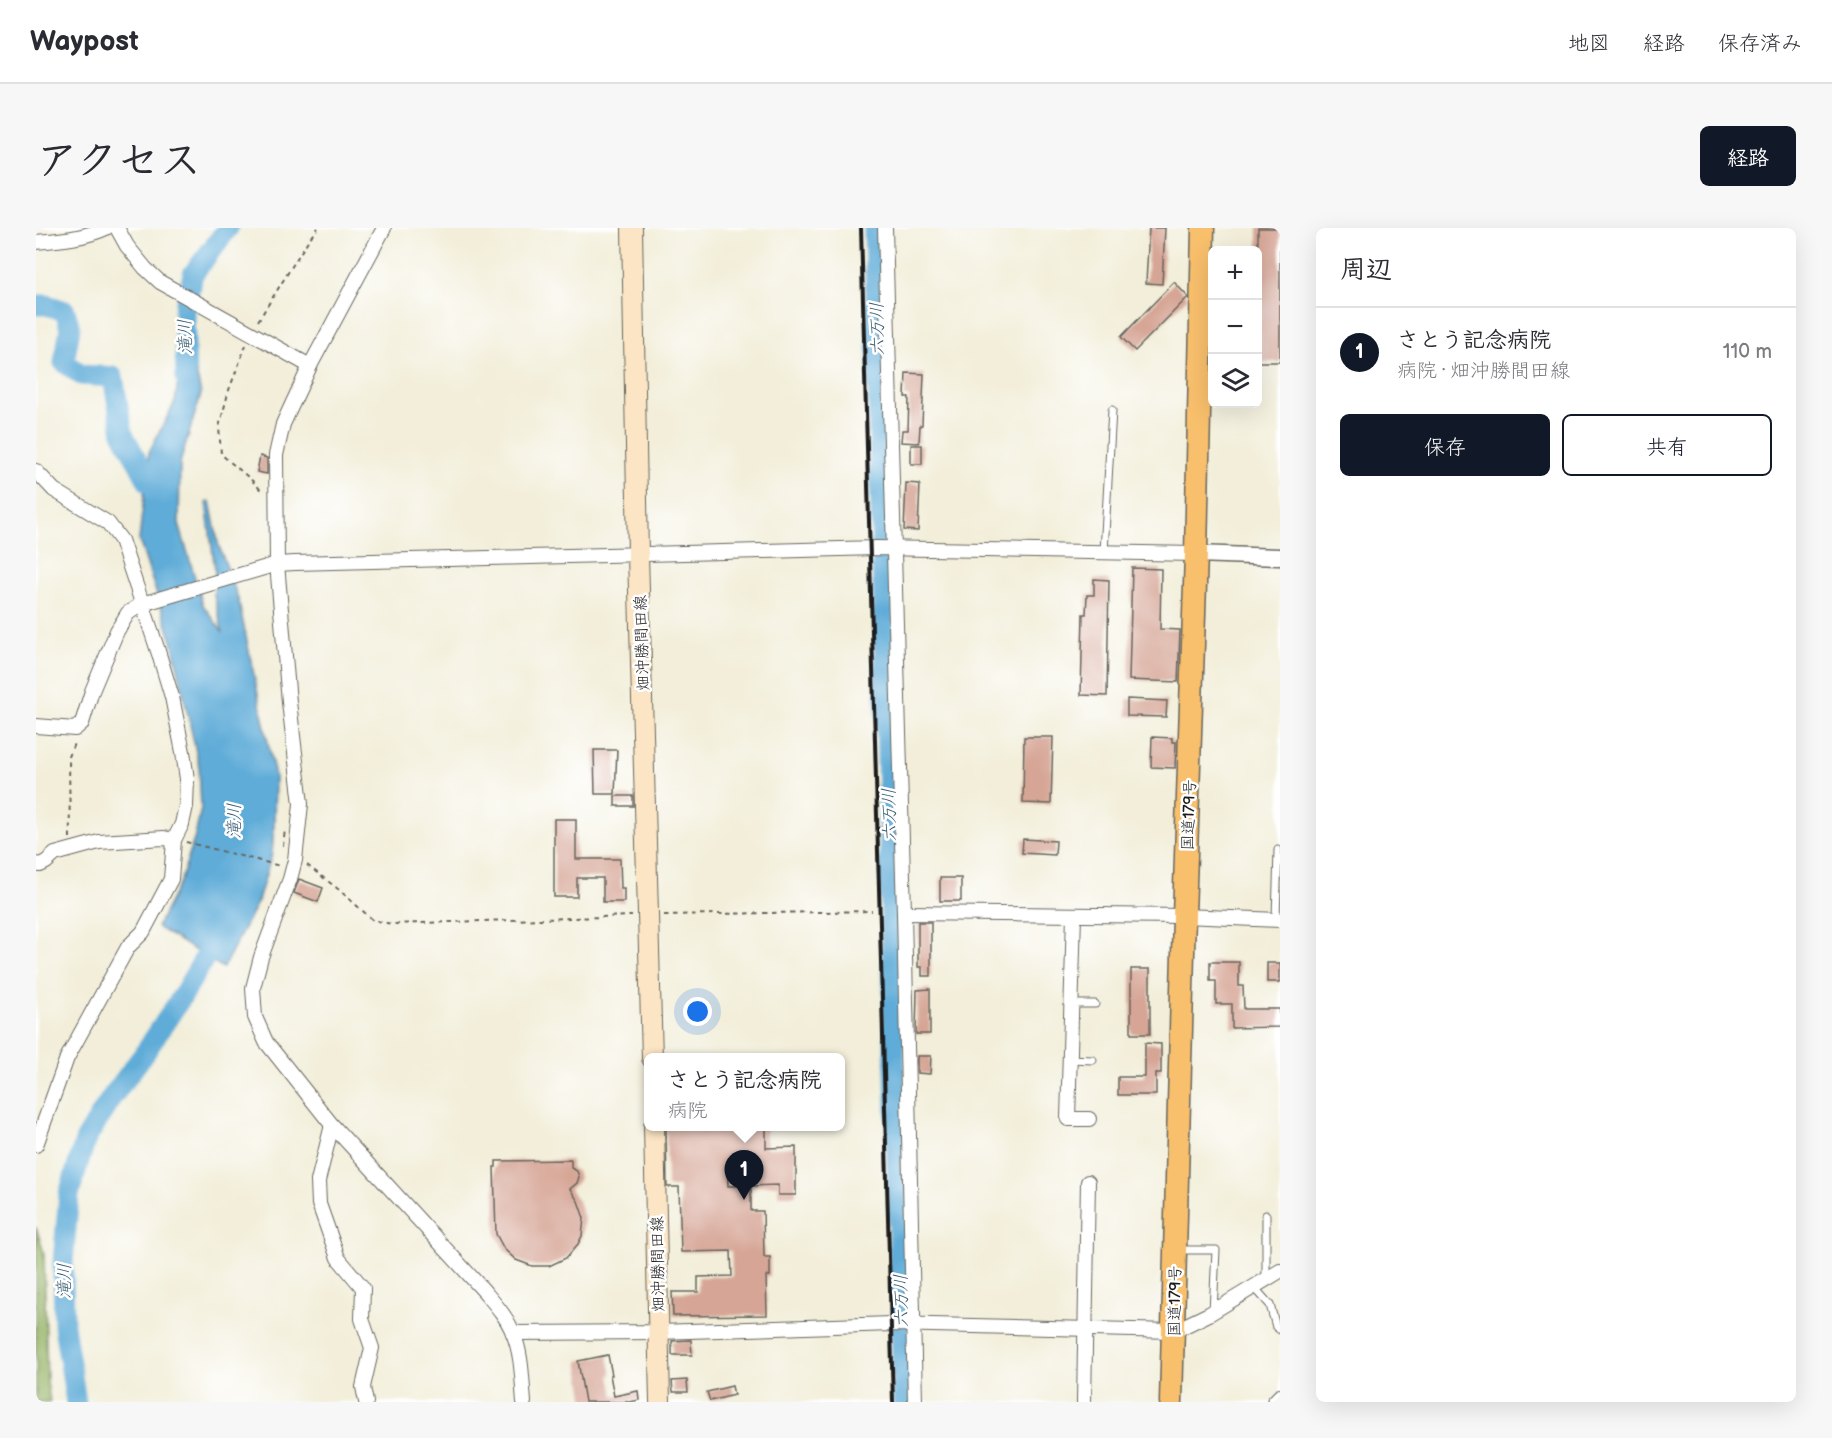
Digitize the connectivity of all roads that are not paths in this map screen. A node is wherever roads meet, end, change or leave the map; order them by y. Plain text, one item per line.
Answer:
1 (106, 228) edge
2 (117, 228) edge
3 (384, 228) edge
4 (632, 228) edge
5 (885, 228) edge
6 (1203, 228) edge
7 (36, 242) edge
8 (310, 366) junction
9 (1112, 410) dead end
10 (36, 471) edge
11 (893, 549) junction
12 (1104, 552) junction
13 (638, 554) junction
14 (1196, 554) junction
15 (1280, 557) edge
16 (277, 564) junction
17 (142, 604) junction
18 (36, 726) edge
19 (179, 841) junction
20 (1278, 850) dead end
21 (36, 864) edge
22 (904, 913) junction
23 (1074, 915) junction
24 (1184, 916) junction
25 (1278, 919) edge
26 (1071, 1004) junction
27 (1095, 1004) dead end
28 (652, 1053) edge
29 (1070, 1059) junction
30 (1093, 1060) dead end
31 (1089, 1119) dead end
32 (332, 1125) junction
33 (654, 1131) edge
34 (36, 1145) edge
35 (1088, 1182) dead end
36 (1266, 1215) dead end
37 (1175, 1250) junction
38 (1280, 1271) edge
39 (1260, 1283) junction
40 (1213, 1312) junction
41 (913, 1325) junction
42 (1085, 1329) junction
43 (1280, 1330) edge
44 (1174, 1331) junction
45 (658, 1332) junction
46 (513, 1333) junction
47 (1280, 1396) edge
48 (366, 1402) edge
49 (524, 1402) edge
50 (660, 1402) edge
51 (915, 1402) edge
52 (1084, 1402) edge
53 (1171, 1402) edge
54 (1274, 1402) edge

1 - 7 street
2 - 8 street
3 - 8 street
4 - 13 main road, 畑沖勝間田線
5 - 11 street
6 - 14 highway, 国道179号
8 - 16 street
9 - 12 lane
10 - 17 street
11 - 12 street
11 - 13 street
11 - 22 street
12 - 14 street
13 - 16 street
13 - 28 main road, 畑沖勝間田線
14 - 15 street
14 - 24 highway, 国道179号
16 - 17 street
16 - 32 street
17 - 18 street
17 - 19 street
19 - 21 street
19 - 34 street
20 - 25 lane
22 - 23 street
22 - 41 street
23 - 24 street
23 - 26 street
24 - 25 street
24 - 37 highway, 国道179号
26 - 27 lane
26 - 29 street
29 - 30 lane
29 - 31 street
32 - 46 street
32 - 48 street
33 - 45 main road, 畑沖勝間田線
35 - 42 street
36 - 39 lane
37 - 40 lane
37 - 44 highway, 国道179号
38 - 39 street
39 - 40 street
39 - 43 lane
40 - 44 street
41 - 42 street
41 - 45 street
41 - 51 street
42 - 44 street
42 - 52 street
44 - 53 highway, 国道179号
45 - 46 street
45 - 50 main road, 畑沖勝間田線
46 - 49 street
47 - 54 street

